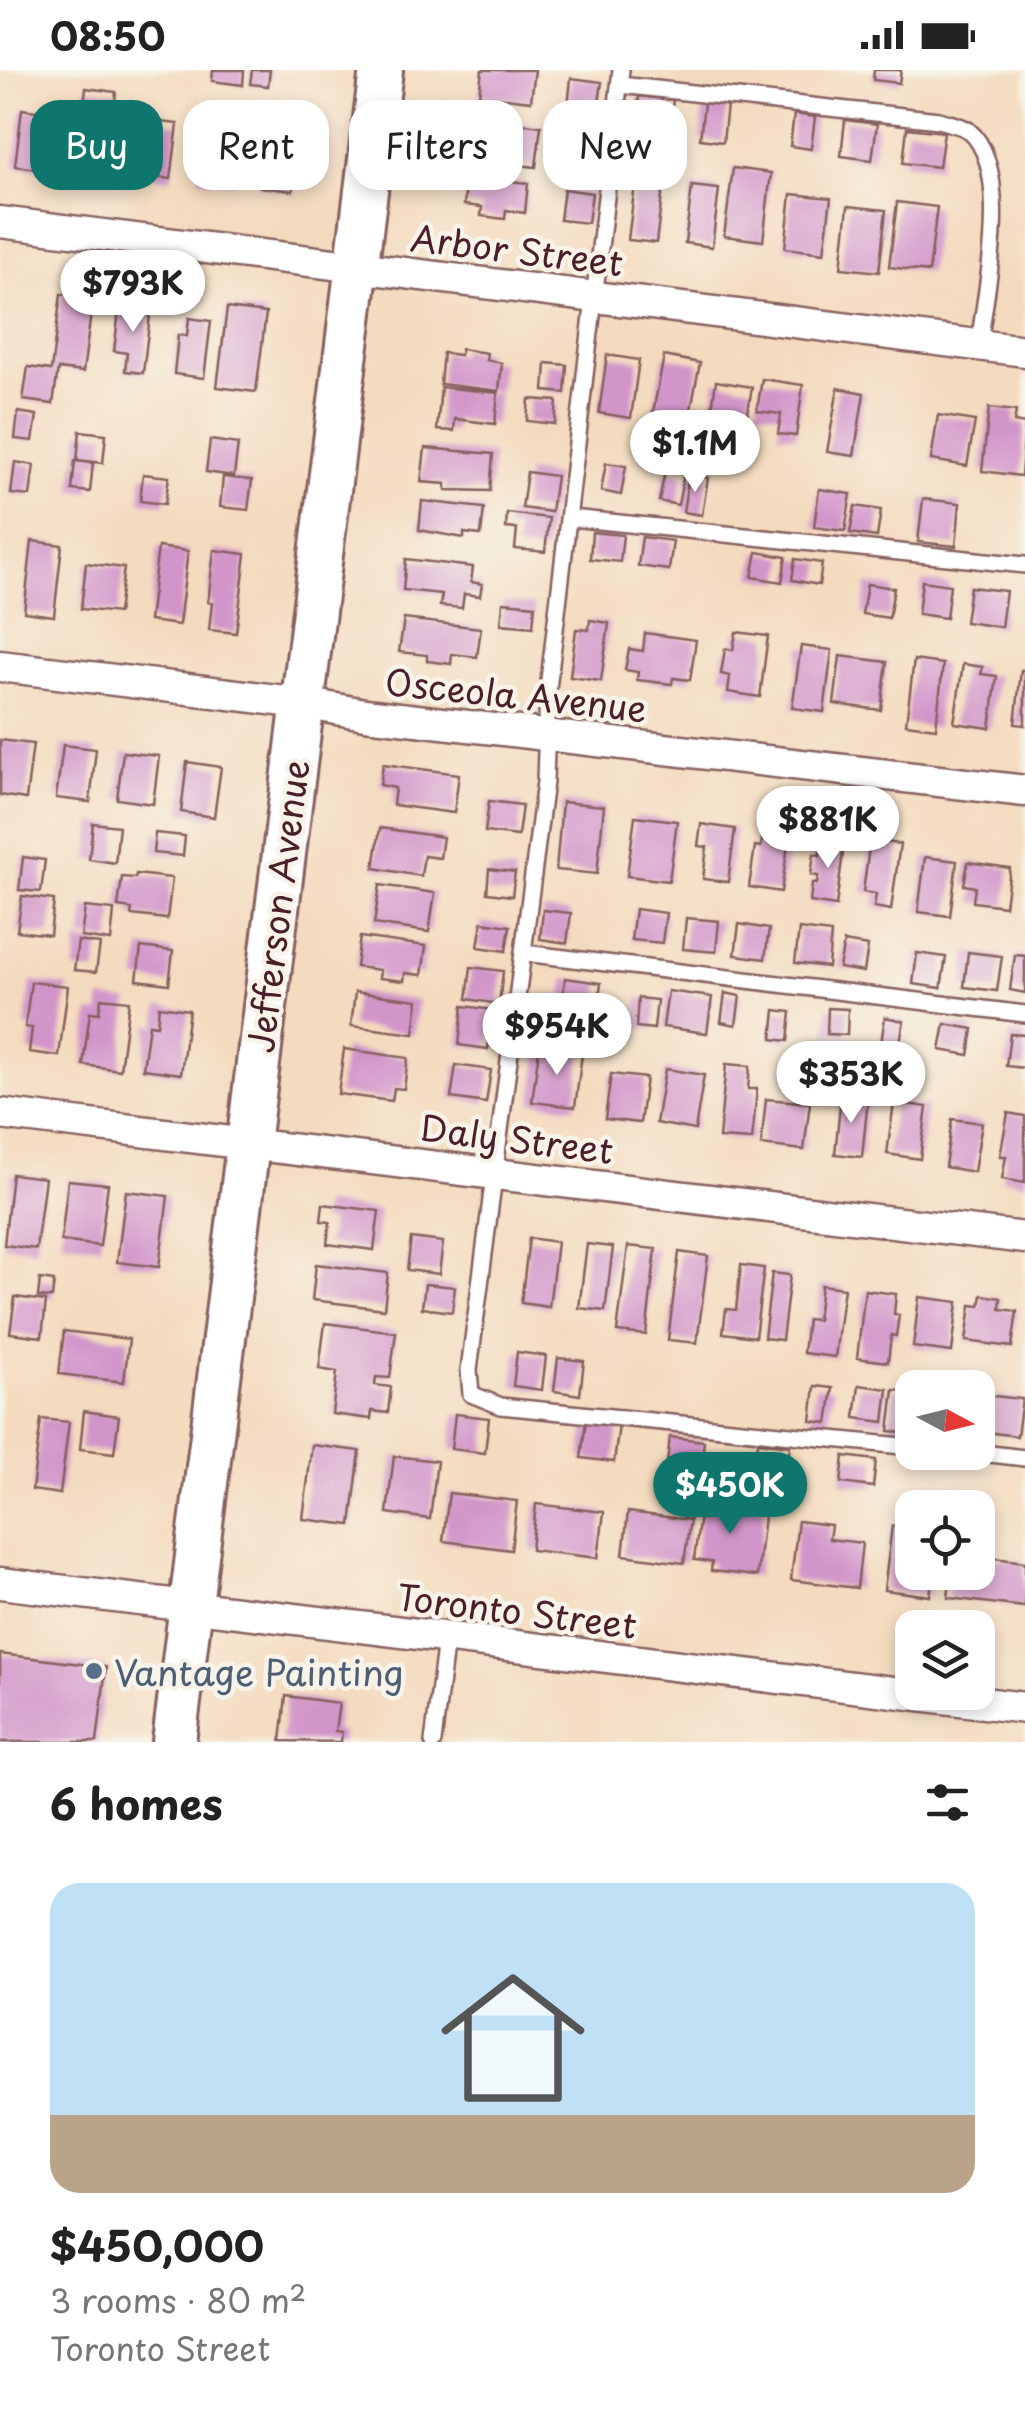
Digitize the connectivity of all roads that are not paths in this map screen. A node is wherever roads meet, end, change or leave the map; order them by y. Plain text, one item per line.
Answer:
1 (380, 70) edge
2 (620, 77) edge
3 (0, 222) edge
4 (356, 266) junction
5 (596, 297) junction
6 (979, 345) junction
7 (1025, 351) edge
8 (570, 518) junction
9 (1025, 564) edge
10 (0, 666) edge
11 (302, 703) junction
12 (546, 734) junction
13 (1025, 791) edge
14 (524, 954) junction
15 (1025, 1014) edge
16 (0, 1114) edge
17 (248, 1142) junction
18 (494, 1172) junction
19 (1025, 1238) edge
20 (895, 1444) edge
21 (995, 1455) edge
22 (1025, 1458) edge
23 (0, 1583) edge
24 (190, 1606) junction
25 (446, 1640) junction
26 (1025, 1708) edge
27 (174, 1742) edge
28 (434, 1742) edge

1 - 4 street, Jefferson Avenue
2 - 5 lane
2 - 6 lane
3 - 4 street, Arbor Street
4 - 5 street, Arbor Street
4 - 11 street, Jefferson Avenue
5 - 6 street, Arbor Street
5 - 8 lane
6 - 7 street, Arbor Street
8 - 9 lane
8 - 12 lane
10 - 11 street, Osceola Avenue
11 - 12 street, Osceola Avenue
11 - 17 street, Jefferson Avenue
12 - 13 street, Osceola Avenue
12 - 14 lane
14 - 15 lane
14 - 18 lane
16 - 17 street, Daly Street
17 - 18 street, Daly Street
17 - 24 street, Jefferson Avenue
18 - 19 street, Daly Street
18 - 20 lane
21 - 22 lane
23 - 24 street, Toronto Street
24 - 25 street, Toronto Street
24 - 27 street, Jefferson Avenue
25 - 26 street, Toronto Street
25 - 28 lane

